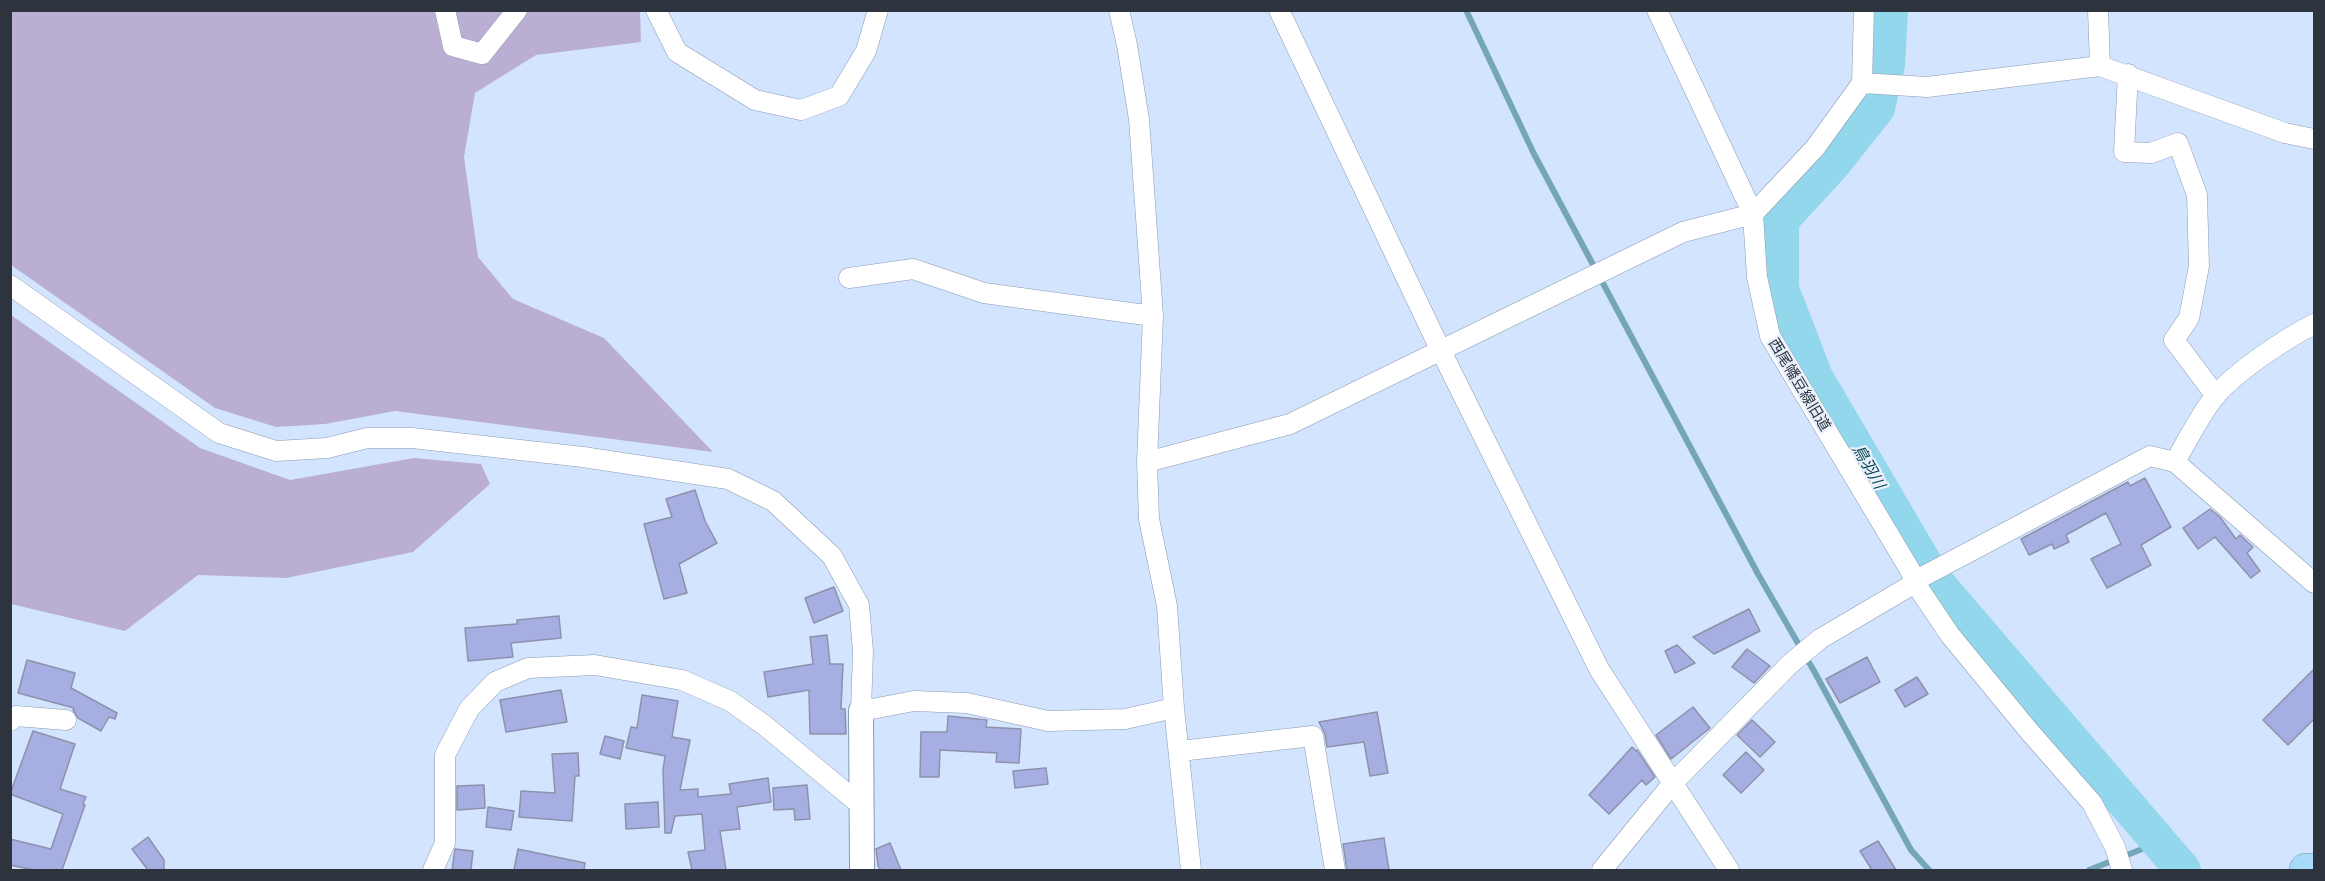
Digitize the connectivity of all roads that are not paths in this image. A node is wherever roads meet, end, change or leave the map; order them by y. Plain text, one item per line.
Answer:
1 (445, 10) edge
2 (517, 10) edge
3 (656, 10) edge
4 (878, 10) edge
5 (1119, 10) edge
6 (1279, 10) edge
7 (1657, 10) edge
8 (1864, 10) edge
9 (2098, 10) edge
10 (2100, 66) junction
11 (2128, 74) junction
12 (1862, 83) junction
13 (2314, 139) edge
14 (1753, 214) junction
15 (849, 278) dead end
16 (10, 285) edge
17 (1153, 316) junction
18 (2314, 324) edge
19 (1440, 349) junction
20 (2216, 396) junction
21 (1147, 462) junction
22 (2175, 462) junction
23 (1925, 576) junction
24 (2314, 583) edge
25 (1174, 708) junction
26 (861, 711) junction
27 (66, 720) dead end
28 (10, 721) edge
29 (1180, 751) junction
30 (1672, 783) junction
31 (862, 806) junction
32 (433, 870) edge
33 (862, 870) edge
34 (1191, 870) edge
35 (1335, 870) edge
36 (1602, 870) edge
37 (1730, 870) edge
38 (2122, 870) edge
39 (2306, 870) edge
40 (2314, 870) edge

1 - 2 street
3 - 4 street
5 - 17 street
6 - 19 street
7 - 14 street, 西尾幡豆線旧道
8 - 12 street
9 - 10 street
10 - 11 street
10 - 12 street
11 - 13 street
11 - 20 street
12 - 14 street
14 - 19 street
14 - 23 street, 西尾幡豆線旧道
15 - 17 street
16 - 26 street
17 - 21 street
18 - 20 street
19 - 21 street
19 - 30 street
20 - 22 street
21 - 25 street
22 - 23 street
22 - 24 street
23 - 30 street
23 - 38 street, 西尾幡豆線旧道
25 - 26 street
25 - 29 street
26 - 31 street
27 - 28 street
29 - 34 street
29 - 35 street
30 - 36 street
30 - 37 street
31 - 32 street
31 - 33 street
39 - 40 highway

